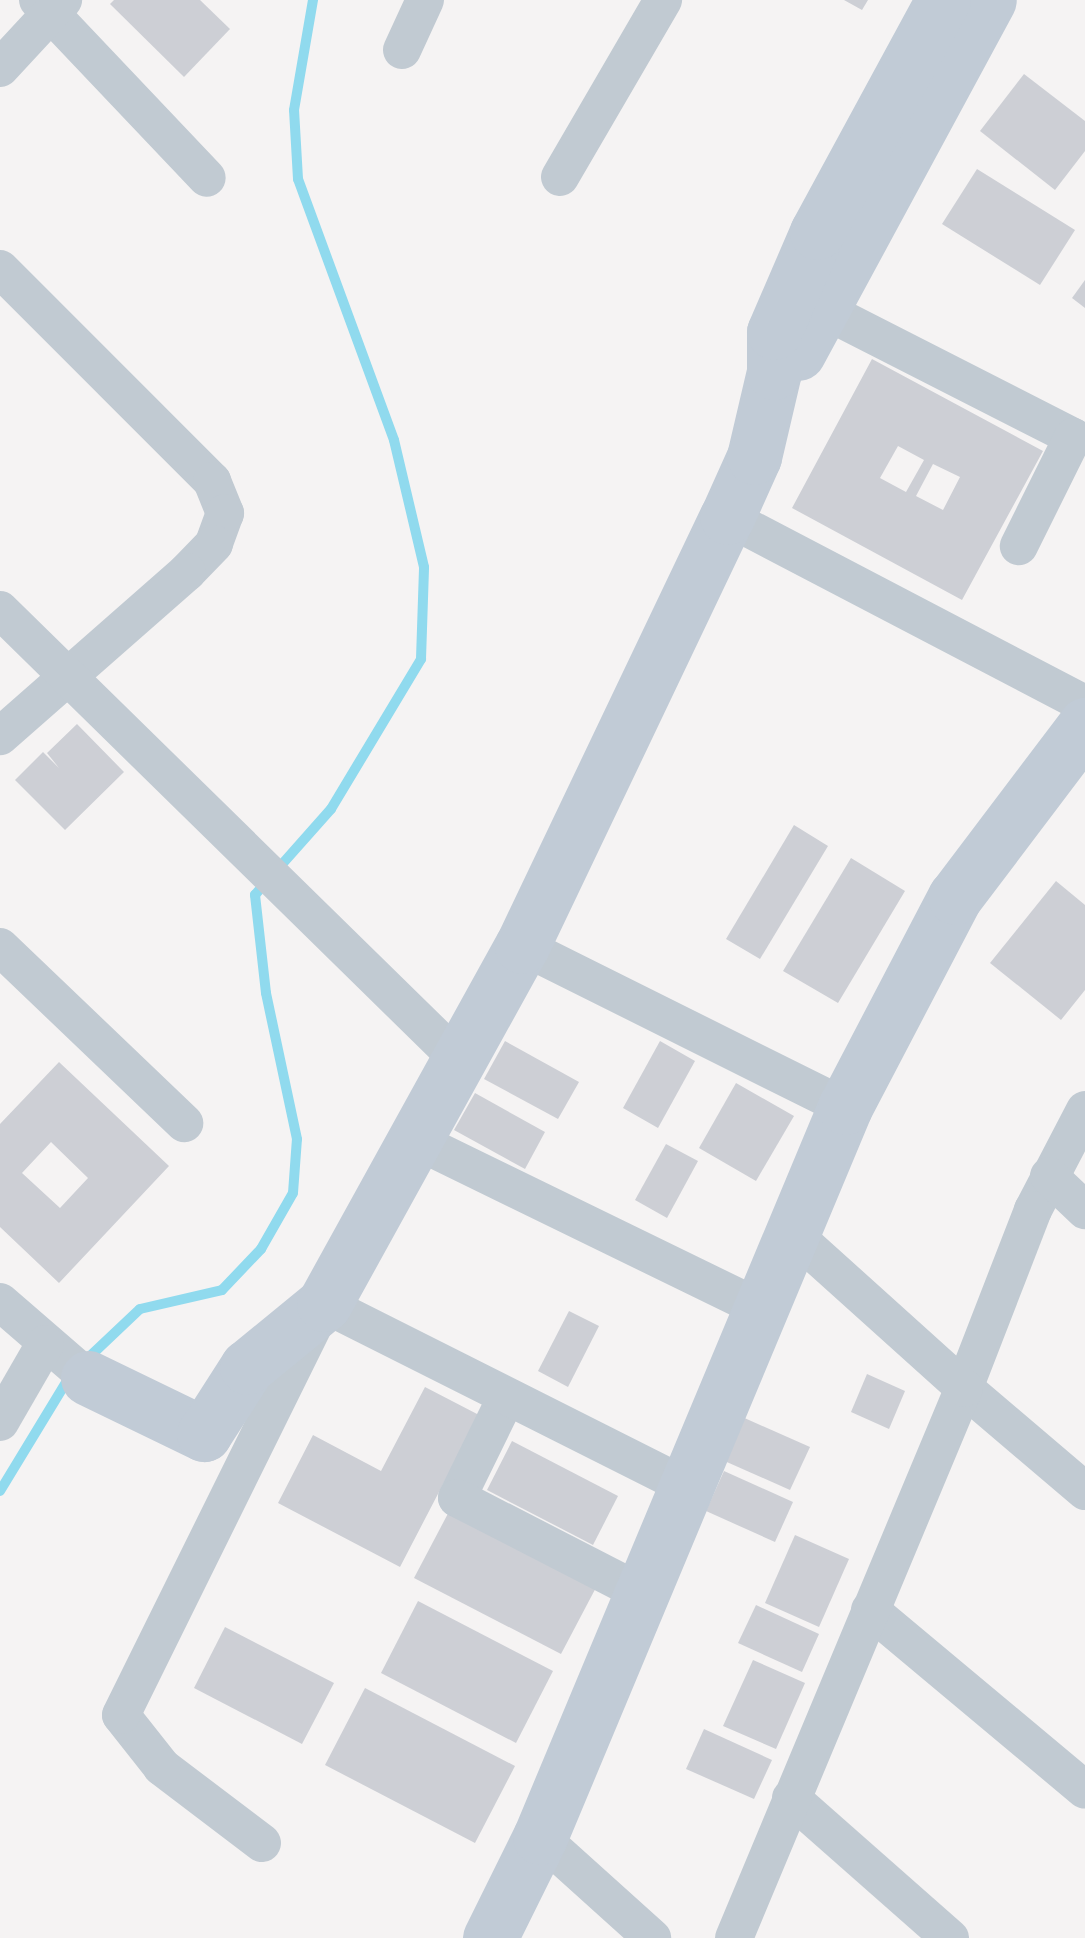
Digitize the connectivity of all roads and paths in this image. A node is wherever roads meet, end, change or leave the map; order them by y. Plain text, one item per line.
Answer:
1 (425, 0) edge
2 (663, 0) edge
3 (943, 0) edge
4 (990, 0) edge
5 (50, 4) edge
6 (402, 50) dead end
7 (0, 68) edge
8 (560, 177) dead end
9 (207, 178) dead end
10 (0, 269) edge
11 (824, 310) junction
12 (774, 372) junction
13 (727, 517) junction
14 (1019, 546) dead end
15 (0, 610) edge
16 (69, 674) junction
17 (1085, 704) edge
18 (0, 736) edge
19 (1077, 756) edge
20 (522, 946) junction
21 (0, 947) edge
22 (456, 1056) junction
23 (844, 1107) junction
24 (1085, 1110) edge
25 (184, 1122) dead end
26 (413, 1140) junction
27 (1049, 1176) junction
28 (1085, 1210) edge
29 (793, 1234) junction
30 (0, 1302) edge
31 (324, 1304) junction
32 (760, 1308) junction
33 (65, 1361) junction
34 (964, 1388) junction
35 (505, 1400) junction
36 (0, 1422) edge
37 (688, 1487) junction
38 (1085, 1490) edge
39 (642, 1593) junction
40 (870, 1610) junction
41 (1085, 1790) edge
42 (791, 1798) junction
43 (540, 1837) junction
44 (262, 1843) dead end
45 (490, 1938) edge
46 (652, 1938) edge
47 (734, 1938) edge
48 (950, 1938) edge

1 - 6 street
2 - 8 street
3 - 12 street
4 - 11 street
5 - 7 street
5 - 9 street
10 - 16 street
11 - 12 street
11 - 14 street
12 - 13 street
13 - 17 street
13 - 20 street
15 - 16 street
16 - 18 street
16 - 22 street
19 - 23 street
20 - 22 street
20 - 23 street
21 - 25 street
22 - 26 street
23 - 29 street
24 - 27 street
26 - 31 street
26 - 32 street
27 - 28 street
27 - 34 street
29 - 32 street
29 - 34 street
30 - 33 street
31 - 33 street
31 - 35 street
31 - 44 street
32 - 37 street
33 - 36 street
34 - 38 street
34 - 40 street
35 - 37 street
35 - 39 street
37 - 39 street
39 - 43 street
40 - 41 street
40 - 42 street
42 - 47 street
42 - 48 street
43 - 45 street
43 - 46 street

